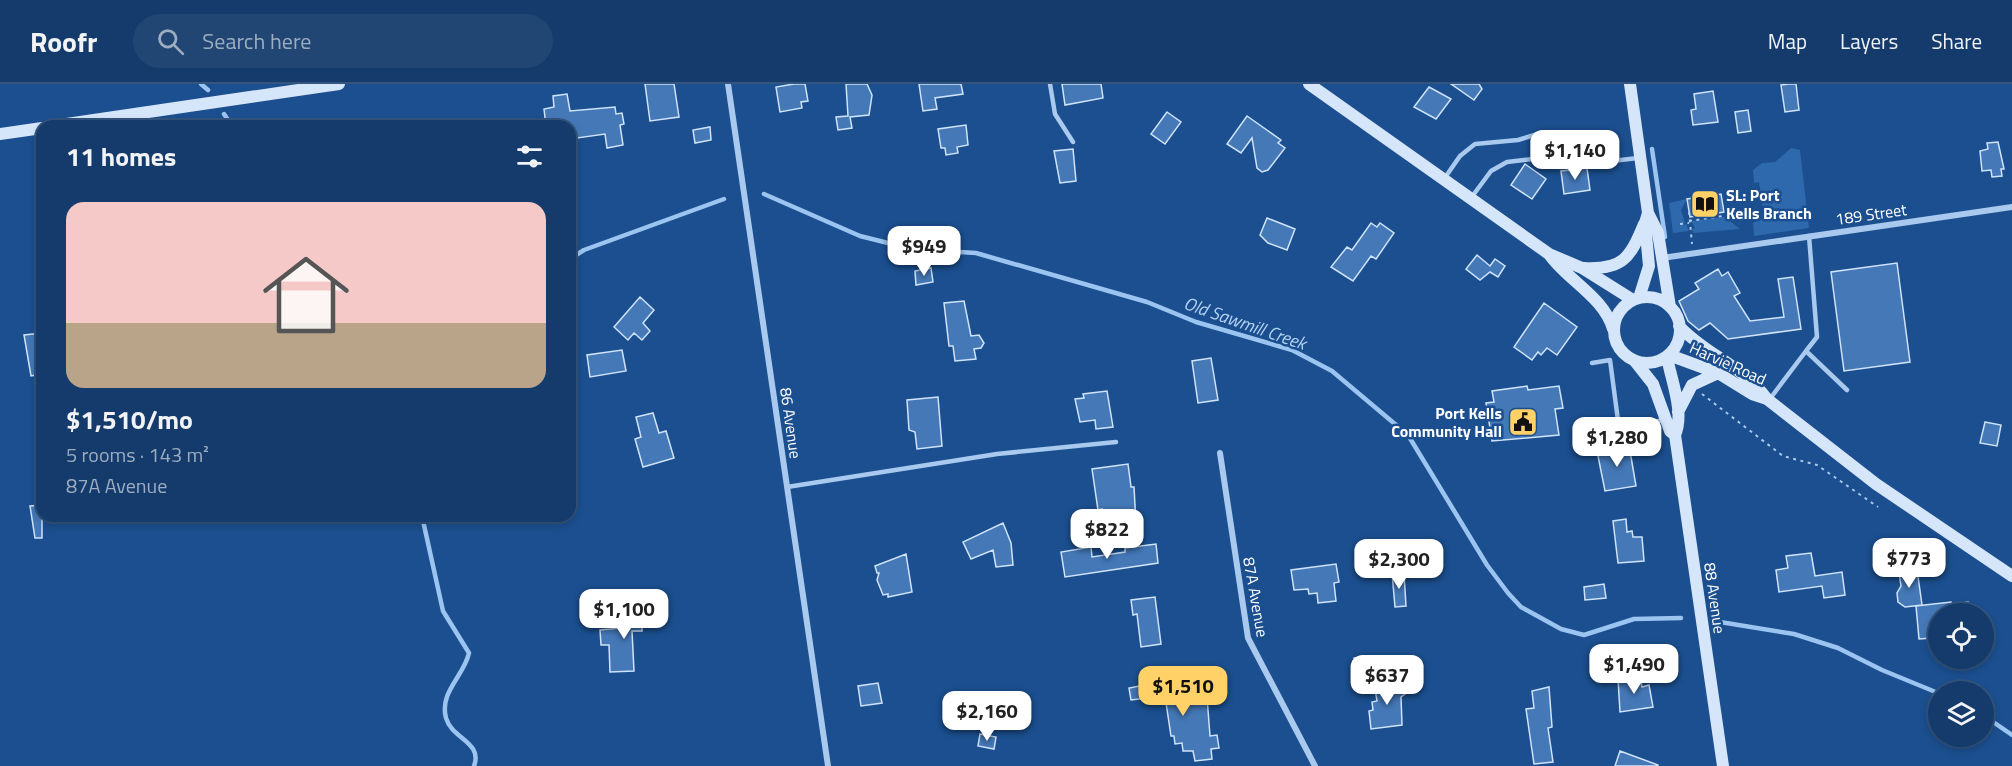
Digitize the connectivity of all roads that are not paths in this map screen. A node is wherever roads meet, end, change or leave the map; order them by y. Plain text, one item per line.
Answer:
1 (339, 84) edge
2 (728, 84) edge
3 (1050, 84) edge
4 (1309, 84) edge
5 (1630, 84) edge
6 (94, 120) edge
7 (36, 129) edge
8 (1540, 133) dead end
9 (0, 134) edge
10 (1073, 142) dead end
11 (1640, 158) junction
12 (1444, 179) junction
13 (1471, 198) junction
14 (2012, 207) edge
15 (1646, 218) junction
16 (1809, 236) junction
17 (1549, 254) junction
18 (1662, 258) junction
19 (1582, 268) junction
20 (1636, 299) junction
21 (1670, 307) junction
22 (1679, 326) junction
23 (1614, 333) junction
24 (1806, 351) junction
25 (1668, 356) junction
26 (1634, 360) junction
27 (1592, 363) dead end
28 (1718, 373) junction
29 (1847, 390) dead end
30 (1768, 399) junction
31 (1678, 412) junction
32 (1666, 420) junction
33 (1675, 435) junction
34 (1116, 442) dead end
35 (1220, 453) dead end
36 (787, 487) junction
37 (2012, 576) edge
38 (828, 766) edge
39 (1315, 766) edge
40 (1723, 766) edge

1 - 6 main road
2 - 36 street, 86 Avenue
3 - 10 lane
4 - 12 main road
5 - 11 main road
7 - 9 main road
8 - 12 lane
11 - 13 lane
11 - 15 main road
12 - 13 main road
13 - 17 main road
14 - 16 street, 189 Street
15 - 18 main road
15 - 19 main road
15 - 20 main road
16 - 18 street, 189 Street
16 - 24 lane
17 - 19 main road
17 - 23 main road
18 - 21 main road
19 - 20 main road
20 - 21 main road
20 - 23 main road
21 - 22 main road
22 - 25 main road
22 - 30 main road, Harvie Road
23 - 26 main road
24 - 29 lane
24 - 30 lane
25 - 26 main road
25 - 28 main road, Harvie Road
25 - 31 main road, 88 Avenue
26 - 32 main road, 88 Avenue
27 - 32 lane
28 - 30 main road, Harvie Road
28 - 31 main road
30 - 37 main road
31 - 33 main road, 88 Avenue
32 - 33 main road, 88 Avenue
33 - 40 main road, 88 Avenue
34 - 36 lane
35 - 39 street, 87A Avenue
36 - 38 street, 86 Avenue

